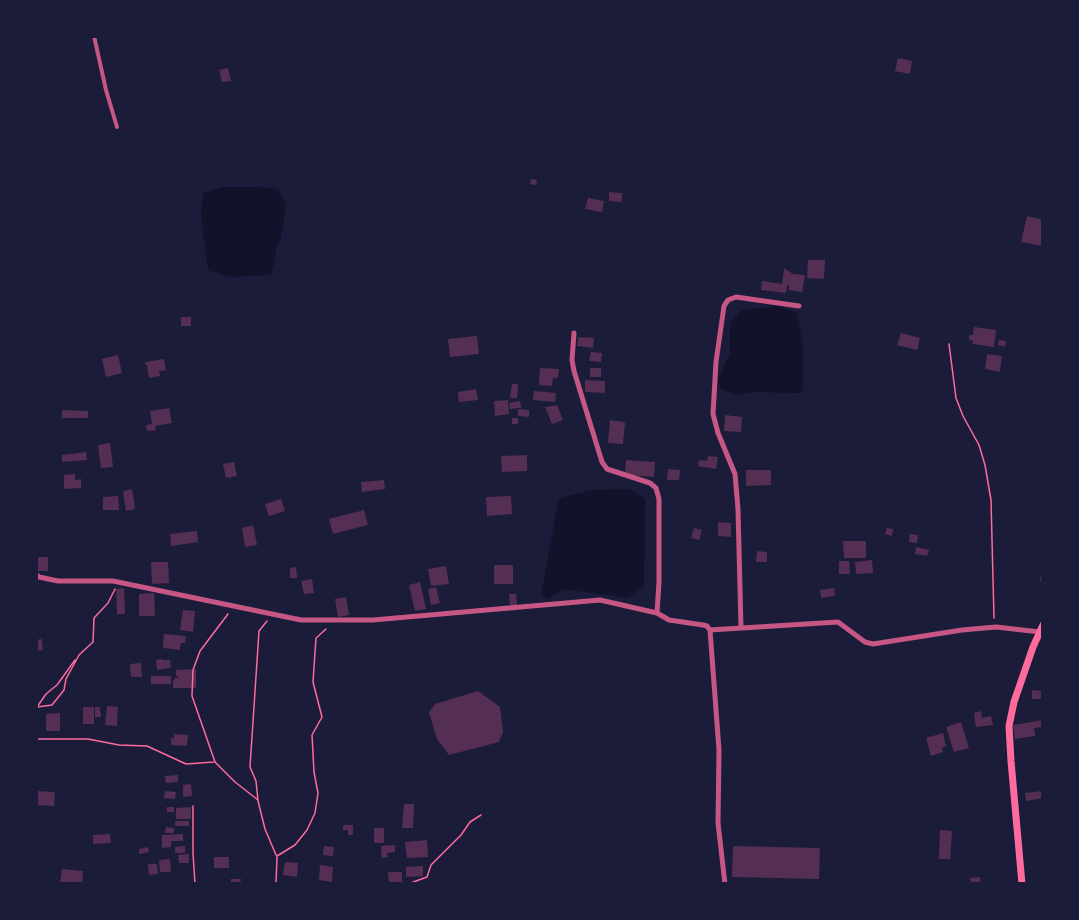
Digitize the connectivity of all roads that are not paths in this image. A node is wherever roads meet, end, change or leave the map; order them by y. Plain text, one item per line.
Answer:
1 (94, 36) edge
2 (117, 127) dead end
3 (799, 306) dead end
4 (574, 333) dead end
5 (36, 574) edge
6 (657, 613) junction
7 (741, 628) junction
8 (1041, 628) edge
9 (710, 630) junction
10 (724, 884) edge
11 (1022, 884) edge

1 - 2 street
3 - 7 street
4 - 6 street
5 - 6 street
6 - 9 street
7 - 8 street
7 - 9 street
8 - 11 main road
9 - 10 street

